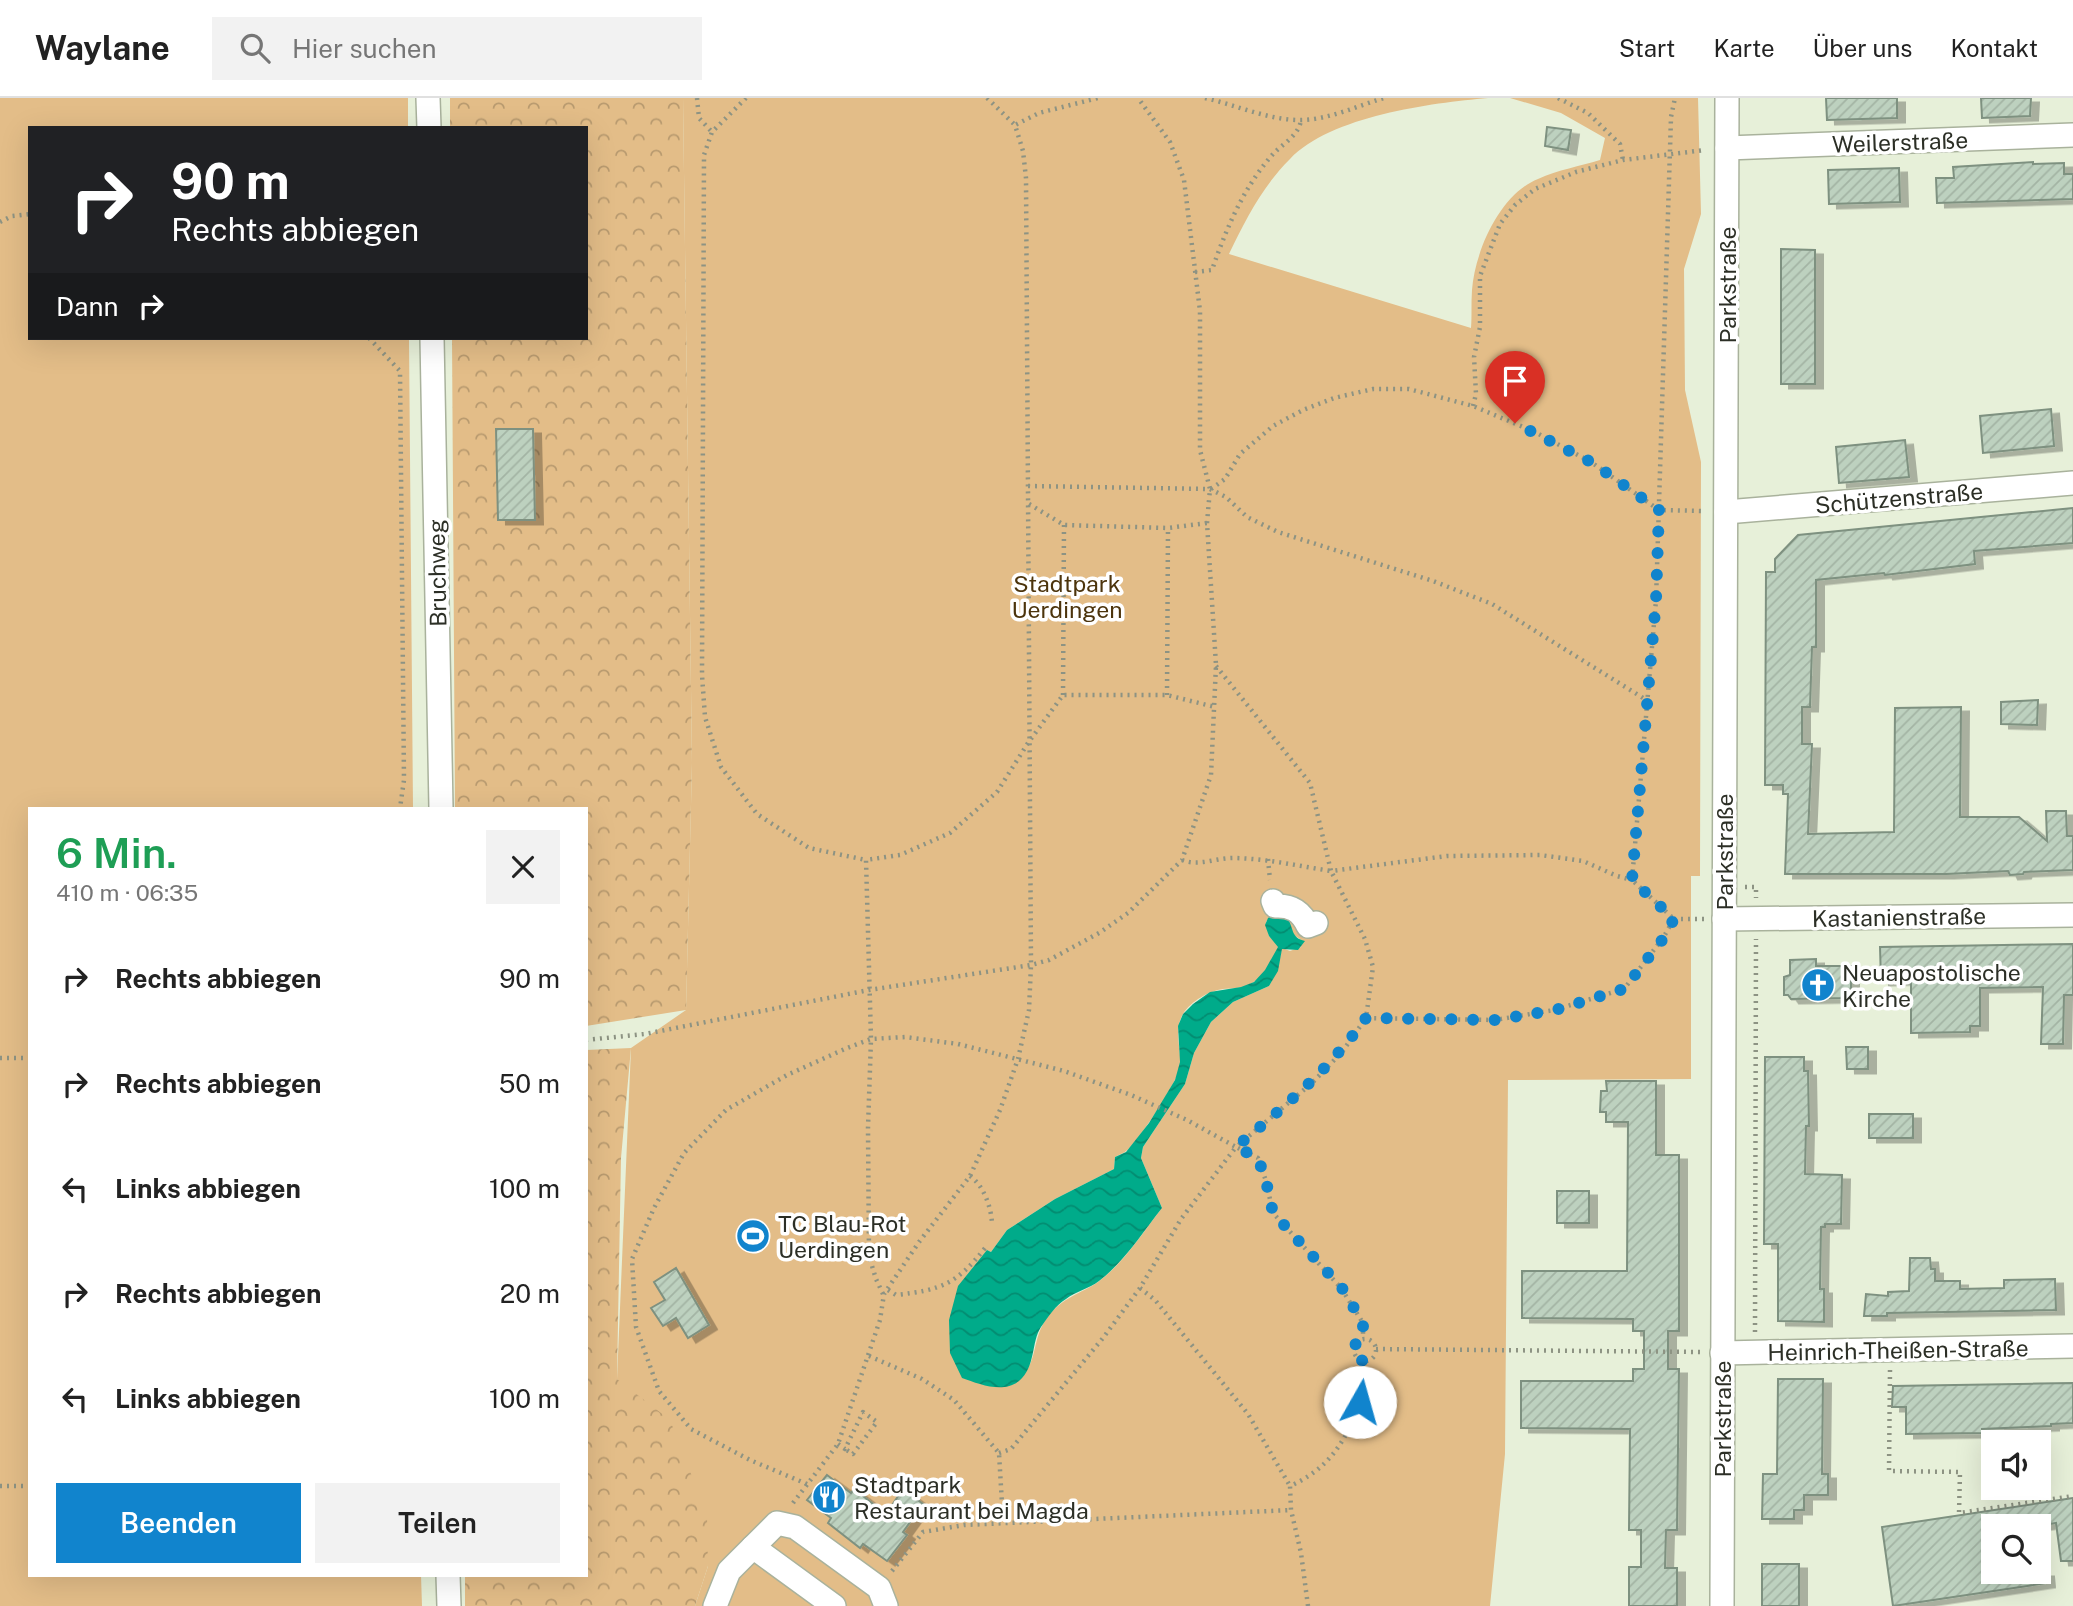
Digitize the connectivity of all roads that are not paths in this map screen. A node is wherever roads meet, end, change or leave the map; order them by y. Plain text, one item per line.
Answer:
1 (428, 98) edge
2 (1727, 98) edge
3 (429, 126) edge
4 (2073, 135) edge
5 (1727, 148) junction
6 (432, 340) edge
7 (2073, 483) edge
8 (1726, 512) junction
9 (441, 807) edge
10 (1273, 901) dead end
11 (2073, 915) edge
12 (1724, 919) junction
13 (1316, 923) dead end
14 (2073, 1346) edge
15 (1722, 1353) junction
16 (753, 1547) junction
17 (447, 1577) edge
18 (883, 1597) edge
19 (449, 1606) edge
20 (715, 1606) edge
21 (834, 1606) edge
22 (1722, 1606) edge

1 - 3 street
2 - 5 street, Parkstraße
4 - 5 street, Weilerstraße
5 - 8 street, Parkstraße
6 - 9 street, Bruchweg
7 - 8 street, Schützenstraße
8 - 12 street, Parkstraße
10 - 13 street
11 - 12 street, Kastanienstraße
12 - 15 street, Parkstraße
14 - 15 street, Heinrich-Theißen-Straße
15 - 22 street, Parkstraße
16 - 18 street
16 - 20 street
16 - 21 street
17 - 19 street

